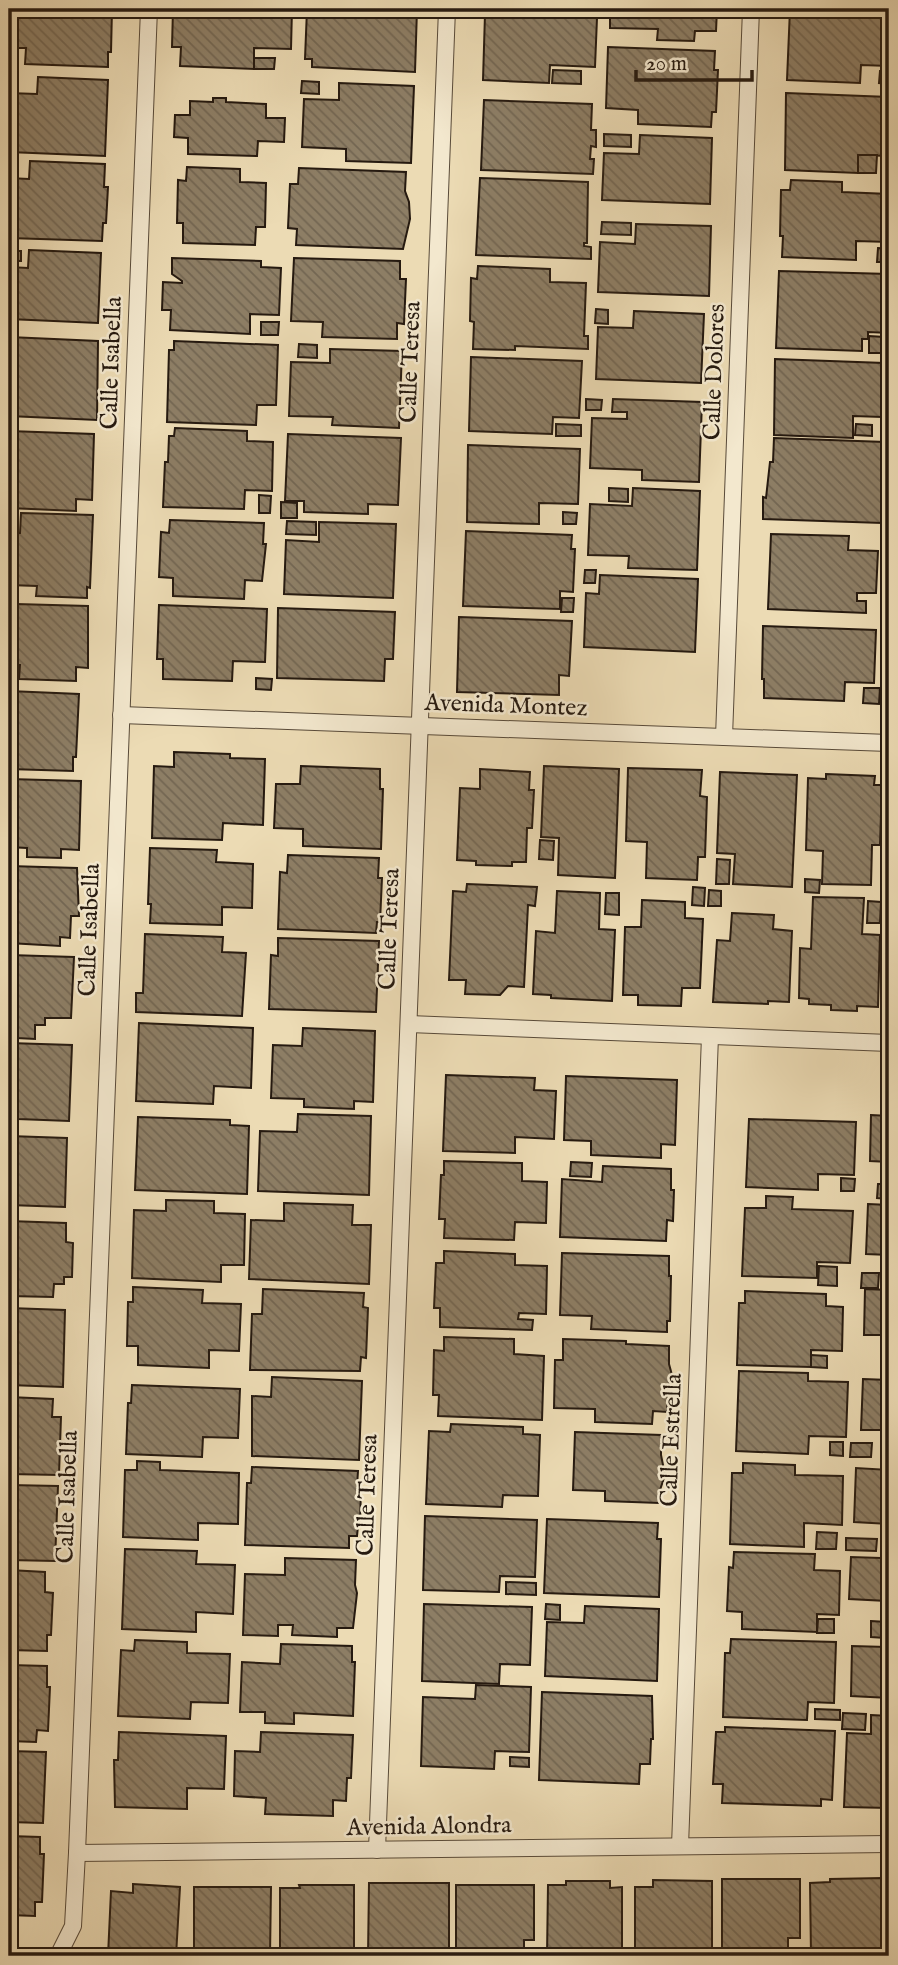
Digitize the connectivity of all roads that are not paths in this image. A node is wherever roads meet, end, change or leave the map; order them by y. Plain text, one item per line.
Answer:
1 (149, 9) edge
2 (447, 9) edge
3 (751, 9) edge
4 (121, 715) junction
5 (420, 726) junction
6 (724, 737) junction
7 (889, 743) edge
8 (409, 1024) junction
9 (710, 1036) junction
10 (889, 1043) edge
11 (889, 1844) edge
12 (680, 1846) junction
13 (377, 1850) junction
14 (77, 1853) junction
15 (56, 1956) edge

1 - 4 lane, Calle Isabella
2 - 5 lane, Calle Teresa
3 - 6 lane, Calle Dolores
4 - 5 lane, Avenida Montez
4 - 14 lane, Calle Isabella
5 - 6 lane, Avenida Montez
5 - 8 lane, Calle Teresa
6 - 7 lane, Avenida Montez
8 - 9 lane
8 - 13 lane, Calle Teresa
9 - 10 lane
9 - 12 lane, Calle Estrella
11 - 12 lane, Avenida Alondra
12 - 13 lane, Avenida Alondra
13 - 14 lane, Avenida Alondra
14 - 15 lane

